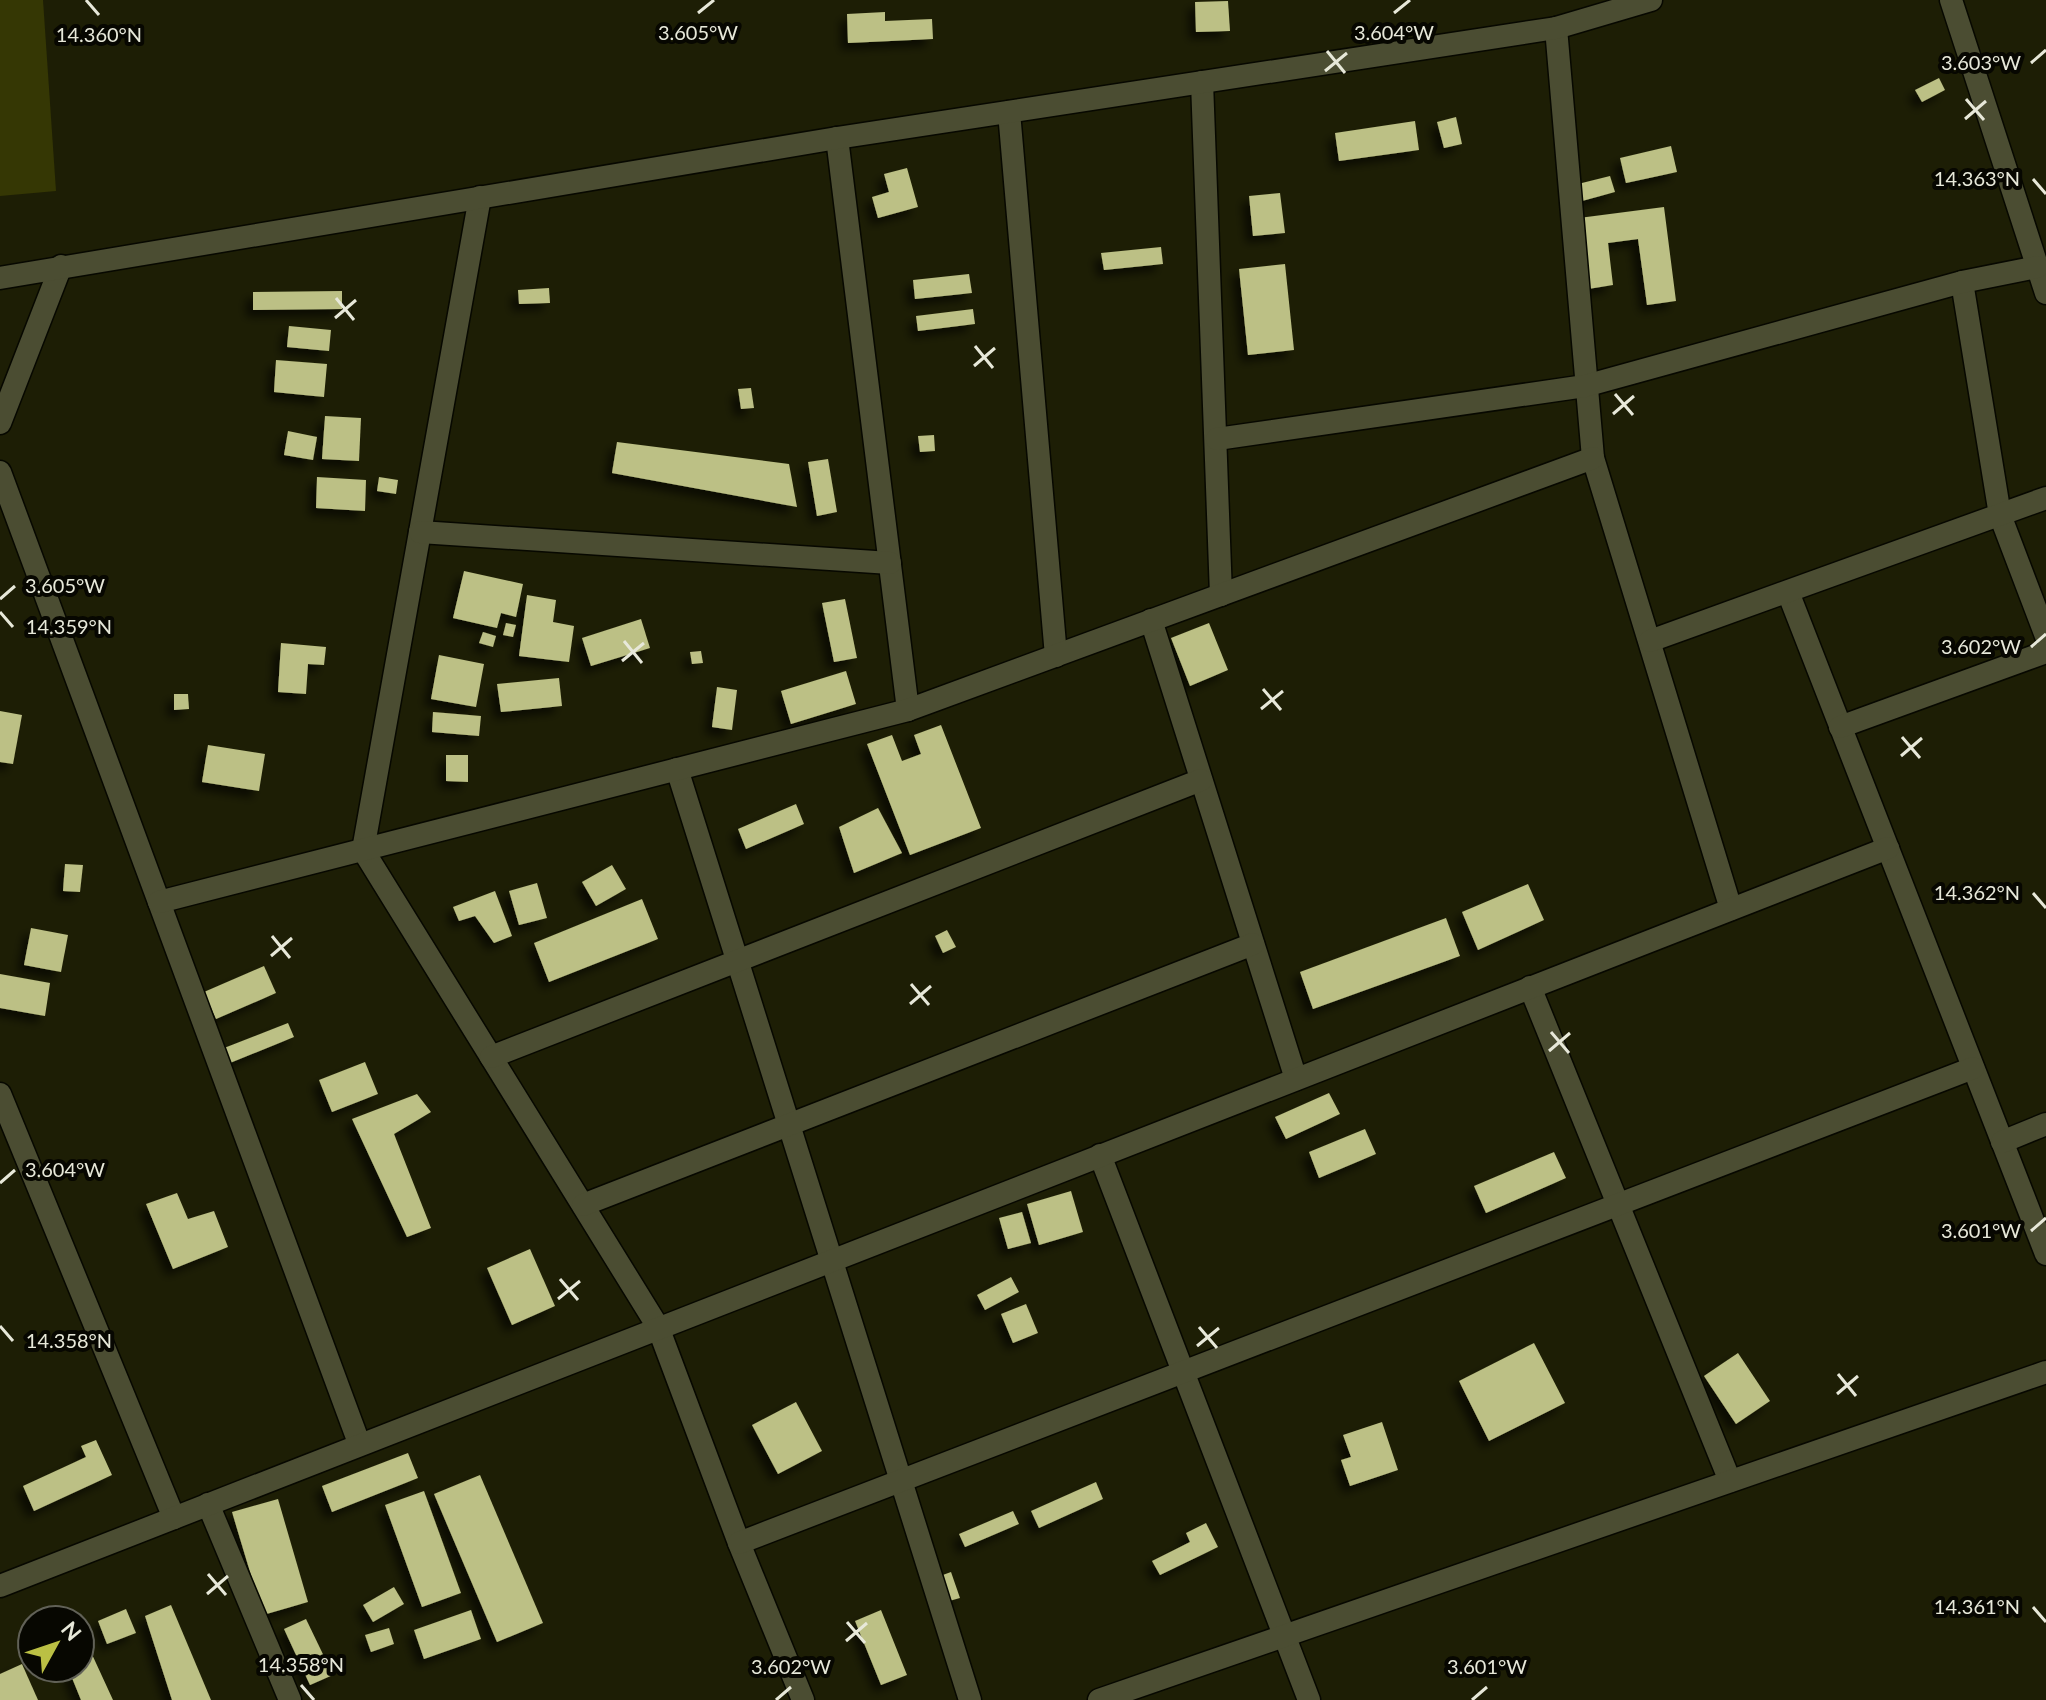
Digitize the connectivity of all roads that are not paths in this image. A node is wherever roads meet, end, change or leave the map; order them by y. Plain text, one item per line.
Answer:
1 (1651, 0) edge
2 (1951, 0) edge
3 (1556, 28) junction
4 (1202, 82) junction
5 (1009, 112) junction
6 (837, 138) junction
7 (480, 197) junction
8 (61, 266) junction
9 (2037, 267) junction
10 (0, 278) edge
11 (1962, 282) junction
12 (2046, 293) edge
13 (1585, 386) junction
14 (0, 423) edge
15 (1217, 439) junction
16 (1593, 458) junction
17 (0, 472) edge
18 (2046, 498) edge
19 (2000, 515) junction
20 (420, 532) junction
21 (890, 563) junction
22 (1788, 592) junction
23 (1221, 595) junction
24 (1151, 620) junction
25 (2046, 636) edge
26 (1650, 641) junction
27 (2046, 652) edge
28 (1056, 656) junction
29 (908, 710) junction
30 (1840, 727) junction
31 (677, 769) junction
32 (1201, 780) junction
33 (1888, 848) junction
34 (363, 850) junction
35 (159, 902) junction
36 (1731, 909) junction
37 (1253, 944) junction
38 (737, 961) junction
39 (1530, 987) junction
40 (491, 1057) junction
41 (1973, 1068) junction
42 (1296, 1079) junction
43 (0, 1094) edge
44 (788, 1123) junction
45 (2046, 1124) edge
46 (2002, 1142) junction
47 (1100, 1155) junction
48 (1618, 1204) junction
49 (583, 1205) junction
50 (2046, 1254) edge
51 (831, 1259) junction
52 (658, 1327) junction
53 (1183, 1372) junction
54 (2046, 1372) edge
55 (359, 1443) junction
56 (1730, 1481) junction
57 (901, 1483) junction
58 (208, 1504) junction
59 (174, 1518) junction
60 (739, 1543) junction
61 (0, 1586) edge
62 (1284, 1636) junction
63 (290, 1700) edge
64 (803, 1700) edge
65 (970, 1700) edge
66 (1099, 1700) edge
67 (1309, 1700) edge

1 - 3 street
2 - 9 street
3 - 4 street
3 - 13 street
4 - 5 street
4 - 15 street
5 - 6 street
5 - 28 street
6 - 7 street
6 - 21 street
7 - 8 street
7 - 20 street
8 - 10 street
8 - 14 street
9 - 11 street
9 - 12 street
11 - 13 street
11 - 19 street
13 - 15 street
13 - 16 street
15 - 23 street
16 - 23 street
16 - 26 street
17 - 35 street
18 - 19 street
19 - 22 street
19 - 25 street
20 - 21 street
20 - 34 street
21 - 29 street
22 - 26 street
22 - 30 street
23 - 24 street
24 - 28 street
24 - 32 street
26 - 36 street
27 - 30 street
28 - 29 street
29 - 31 street
30 - 33 street
31 - 34 street
31 - 38 street
32 - 37 street
32 - 38 street
33 - 36 street
33 - 41 street
34 - 35 street
34 - 40 street
35 - 55 street
36 - 39 street
37 - 42 street
37 - 44 street
38 - 40 street
38 - 44 street
39 - 42 street
39 - 48 street
40 - 49 street
41 - 46 street
41 - 48 street
42 - 47 street
43 - 59 street
44 - 49 street
44 - 51 street
45 - 46 street
46 - 50 street
47 - 51 street
47 - 53 street
48 - 53 street
48 - 56 street
49 - 52 street
51 - 52 street
51 - 57 street
52 - 55 street
52 - 60 street
53 - 57 street
53 - 62 street
54 - 56 street
55 - 58 street
56 - 62 street
57 - 60 street
57 - 65 street
58 - 59 street
58 - 63 street
59 - 61 street
60 - 64 street
62 - 66 street
62 - 67 street

